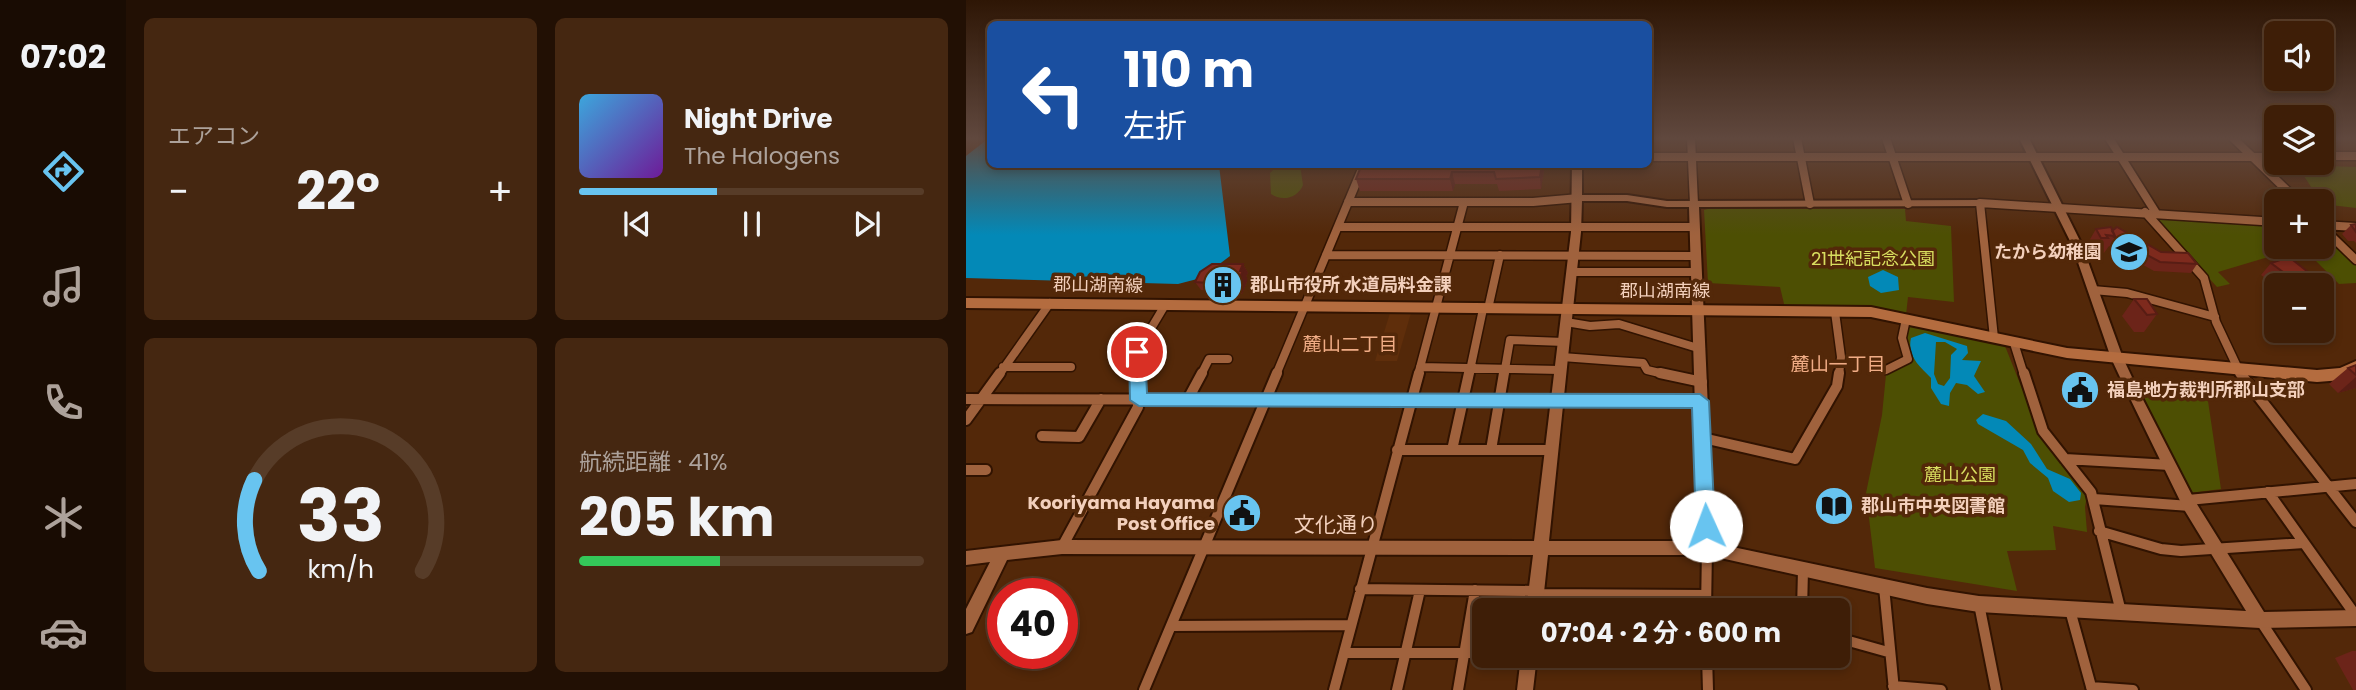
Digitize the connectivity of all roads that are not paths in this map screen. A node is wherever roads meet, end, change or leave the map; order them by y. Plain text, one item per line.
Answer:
1 (1361, 170) edge
2 (1577, 170) edge
3 (1692, 170) edge
4 (1804, 170) edge
5 (1896, 170) edge
6 (2041, 170) edge
7 (2129, 170) edge
8 (2269, 170) edge
9 (2287, 189) edge
10 (1578, 198) junction
11 (1348, 202) junction
12 (1464, 202) junction
13 (1980, 203) junction
14 (1693, 204) junction
15 (1810, 204) junction
16 (1908, 204) junction
17 (2060, 206) junction
18 (2145, 212) junction
19 (2156, 213) junction
20 (2264, 221) edge
21 (2334, 226) edge
22 (1338, 227) junction
23 (1457, 227) junction
24 (1577, 227) junction
25 (1695, 227) junction
26 (2356, 227) edge
27 (2334, 238) edge
28 (1326, 255) junction
29 (1449, 255) junction
30 (1500, 255) junction
31 (1574, 255) junction
32 (1696, 256) junction
33 (2356, 260) edge
34 (1572, 272) junction
35 (1697, 272) junction
36 (2093, 290) junction
37 (966, 303) edge
38 (1050, 303) junction
39 (1165, 305) junction
40 (1305, 306) junction
41 (1436, 308) junction
42 (1485, 309) junction
43 (1699, 311) junction
44 (1835, 312) junction
45 (1567, 316) junction
46 (2215, 317) junction
47 (1906, 319) junction
48 (1994, 338) junction
49 (1564, 342) junction
50 (2014, 343) junction
51 (1701, 349) junction
52 (2117, 358) junction
53 (1228, 359) dead end
54 (1561, 364) junction
55 (1003, 367) junction
56 (1071, 367) dead end
57 (1420, 367) junction
58 (2356, 367) edge
59 (1469, 368) junction
60 (1505, 369) junction
61 (2237, 369) junction
62 (1886, 370) dead end
63 (1702, 382) junction
64 (966, 399) edge
65 (1188, 399) junction
66 (981, 400) junction
67 (1101, 400) junction
68 (1139, 400) junction
69 (1265, 400) junction
70 (1412, 400) junction
71 (1461, 400) junction
72 (1499, 400) junction
73 (1557, 400) junction
74 (1700, 401) junction
75 (966, 420) edge
76 (1042, 436) dead end
77 (1703, 438) junction
78 (1397, 450) junction
79 (1452, 450) junction
80 (1491, 450) junction
81 (1551, 450) junction
82 (2065, 459) junction
83 (2170, 465) junction
84 (966, 470) edge
85 (986, 470) dead end
86 (2356, 484) edge
87 (2329, 486) junction
88 (2269, 492) junction
89 (2094, 499) junction
90 (2189, 503) junction
91 (2356, 522) edge
92 (2099, 531) junction
93 (2304, 543) junction
94 (1373, 545) junction
95 (1206, 546) junction
96 (1062, 547) junction
97 (1541, 547) junction
98 (1707, 548) junction
99 (2217, 551) junction
100 (1002, 555) junction
101 (966, 558) edge
102 (1803, 570) junction
103 (1884, 587) junction
104 (1360, 589) junction
105 (1420, 590) junction
106 (1475, 590) junction
107 (1536, 593) junction
108 (1706, 595) joint
109 (1535, 598) edge
110 (1802, 598) edge
111 (1979, 604) junction
112 (2070, 610) junction
113 (2121, 614) junction
114 (2356, 617) edge
115 (2260, 620) junction
116 (1351, 625) junction
117 (966, 626) edge
118 (1171, 626) junction
119 (1850, 641) edge
120 (1888, 652) junction
121 (1344, 653) junction
122 (1406, 653) junction
123 (1464, 653) junction
124 (1472, 653) edge
125 (1528, 668) edge
126 (1707, 668) edge
127 (1894, 688) edge
128 (2092, 689) edge
129 (1144, 690) edge
130 (1334, 690) edge
131 (1397, 690) edge
132 (1458, 690) edge
133 (1525, 690) edge
134 (1708, 690) edge
135 (1941, 690) edge
136 (1996, 690) edge
137 (2133, 690) edge
138 (2306, 690) edge

1 - 11 street
2 - 10 street
3 - 14 street
4 - 15 street
5 - 16 street
6 - 17 street
7 - 19 street
8 - 9 street
10 - 12 street
10 - 14 street
10 - 24 street
11 - 12 street
11 - 22 street
12 - 23 street
13 - 16 street
13 - 17 street
13 - 48 street
14 - 15 street
14 - 25 street
15 - 16 street
17 - 18 street
17 - 36 street
18 - 19 street
18 - 46 street
19 - 20 street
21 - 26 street
22 - 23 street
22 - 28 street
23 - 24 street
23 - 29 street
24 - 25 street
24 - 31 street
25 - 32 street
27 - 33 street
28 - 29 street
28 - 40 street
29 - 30 street
29 - 41 street
30 - 31 street
30 - 42 street
31 - 32 street
31 - 34 street
32 - 35 street
34 - 35 street
34 - 45 street
35 - 43 street
36 - 46 street
36 - 52 street
37 - 38 main road, 郡山湖南線
38 - 39 main road, 郡山湖南線
38 - 55 street
39 - 40 main road, 郡山湖南線
39 - 68 street
40 - 41 main road, 郡山湖南線
40 - 69 street
41 - 42 main road, 郡山湖南線
41 - 57 street
42 - 45 main road, 郡山湖南線
42 - 59 street
43 - 44 main road, 郡山湖南線
43 - 45 main road, 郡山湖南線
43 - 51 street
44 - 47 main road, 郡山湖南線
44 - 77 street
45 - 49 street
45 - 51 street
46 - 61 street
47 - 48 main road, 郡山湖南線
47 - 62 street
48 - 50 main road, 郡山湖南線
49 - 54 street
49 - 60 street
50 - 52 main road, 郡山湖南線
50 - 82 street
51 - 63 street
52 - 61 main road, 郡山湖南線
52 - 83 street
53 - 65 street
54 - 60 street
54 - 63 street
54 - 73 street
55 - 56 street
55 - 66 street
57 - 59 street
57 - 70 street
58 - 61 main road, 郡山湖南線
59 - 60 street
59 - 71 street
60 - 72 street
61 - 87 street
63 - 74 street
64 - 66 street
65 - 68 street
65 - 69 street
66 - 67 street
66 - 75 street
67 - 68 street
67 - 76 street
68 - 96 street
69 - 70 street
69 - 95 street
70 - 71 street
70 - 78 street
71 - 72 street
71 - 79 street
72 - 73 street
72 - 80 street
73 - 74 street
73 - 81 street
74 - 77 street
77 - 98 street
78 - 79 street
78 - 94 street
79 - 80 street
80 - 81 street
81 - 97 street
82 - 83 street
82 - 89 street
83 - 90 street
84 - 85 street
86 - 87 street
87 - 88 street
87 - 91 street
88 - 90 street
88 - 93 street
89 - 90 street
89 - 92 street
90 - 99 street
92 - 99 street
92 - 113 street
93 - 99 street
93 - 114 street
94 - 95 street, 文化通り
94 - 97 street, 文化通り
94 - 104 street
95 - 96 street, 文化通り
95 - 118 street
96 - 100 street, 文化通り
97 - 98 street, 文化通り
97 - 107 street
98 - 102 street, 文化通り
98 - 108 street
99 - 115 street
100 - 101 street, 文化通り
100 - 117 street
102 - 103 street, 文化通り
102 - 110 street
103 - 111 street, 文化通り
103 - 120 street
104 - 105 street
104 - 116 street
105 - 106 street
105 - 122 street
106 - 107 street
106 - 123 street
107 - 108 street
107 - 109 street
111 - 112 street, 文化通り
111 - 136 street
112 - 113 street, 文化通り
112 - 128 street
113 - 115 street, 文化通り
114 - 115 street, 文化通り
115 - 138 street
116 - 118 street
116 - 121 street
118 - 129 street
119 - 120 street
120 - 127 street
121 - 122 street
121 - 130 street
122 - 123 street
122 - 131 street
123 - 124 street
123 - 132 street
125 - 133 street
126 - 134 street
127 - 135 street
128 - 137 street

